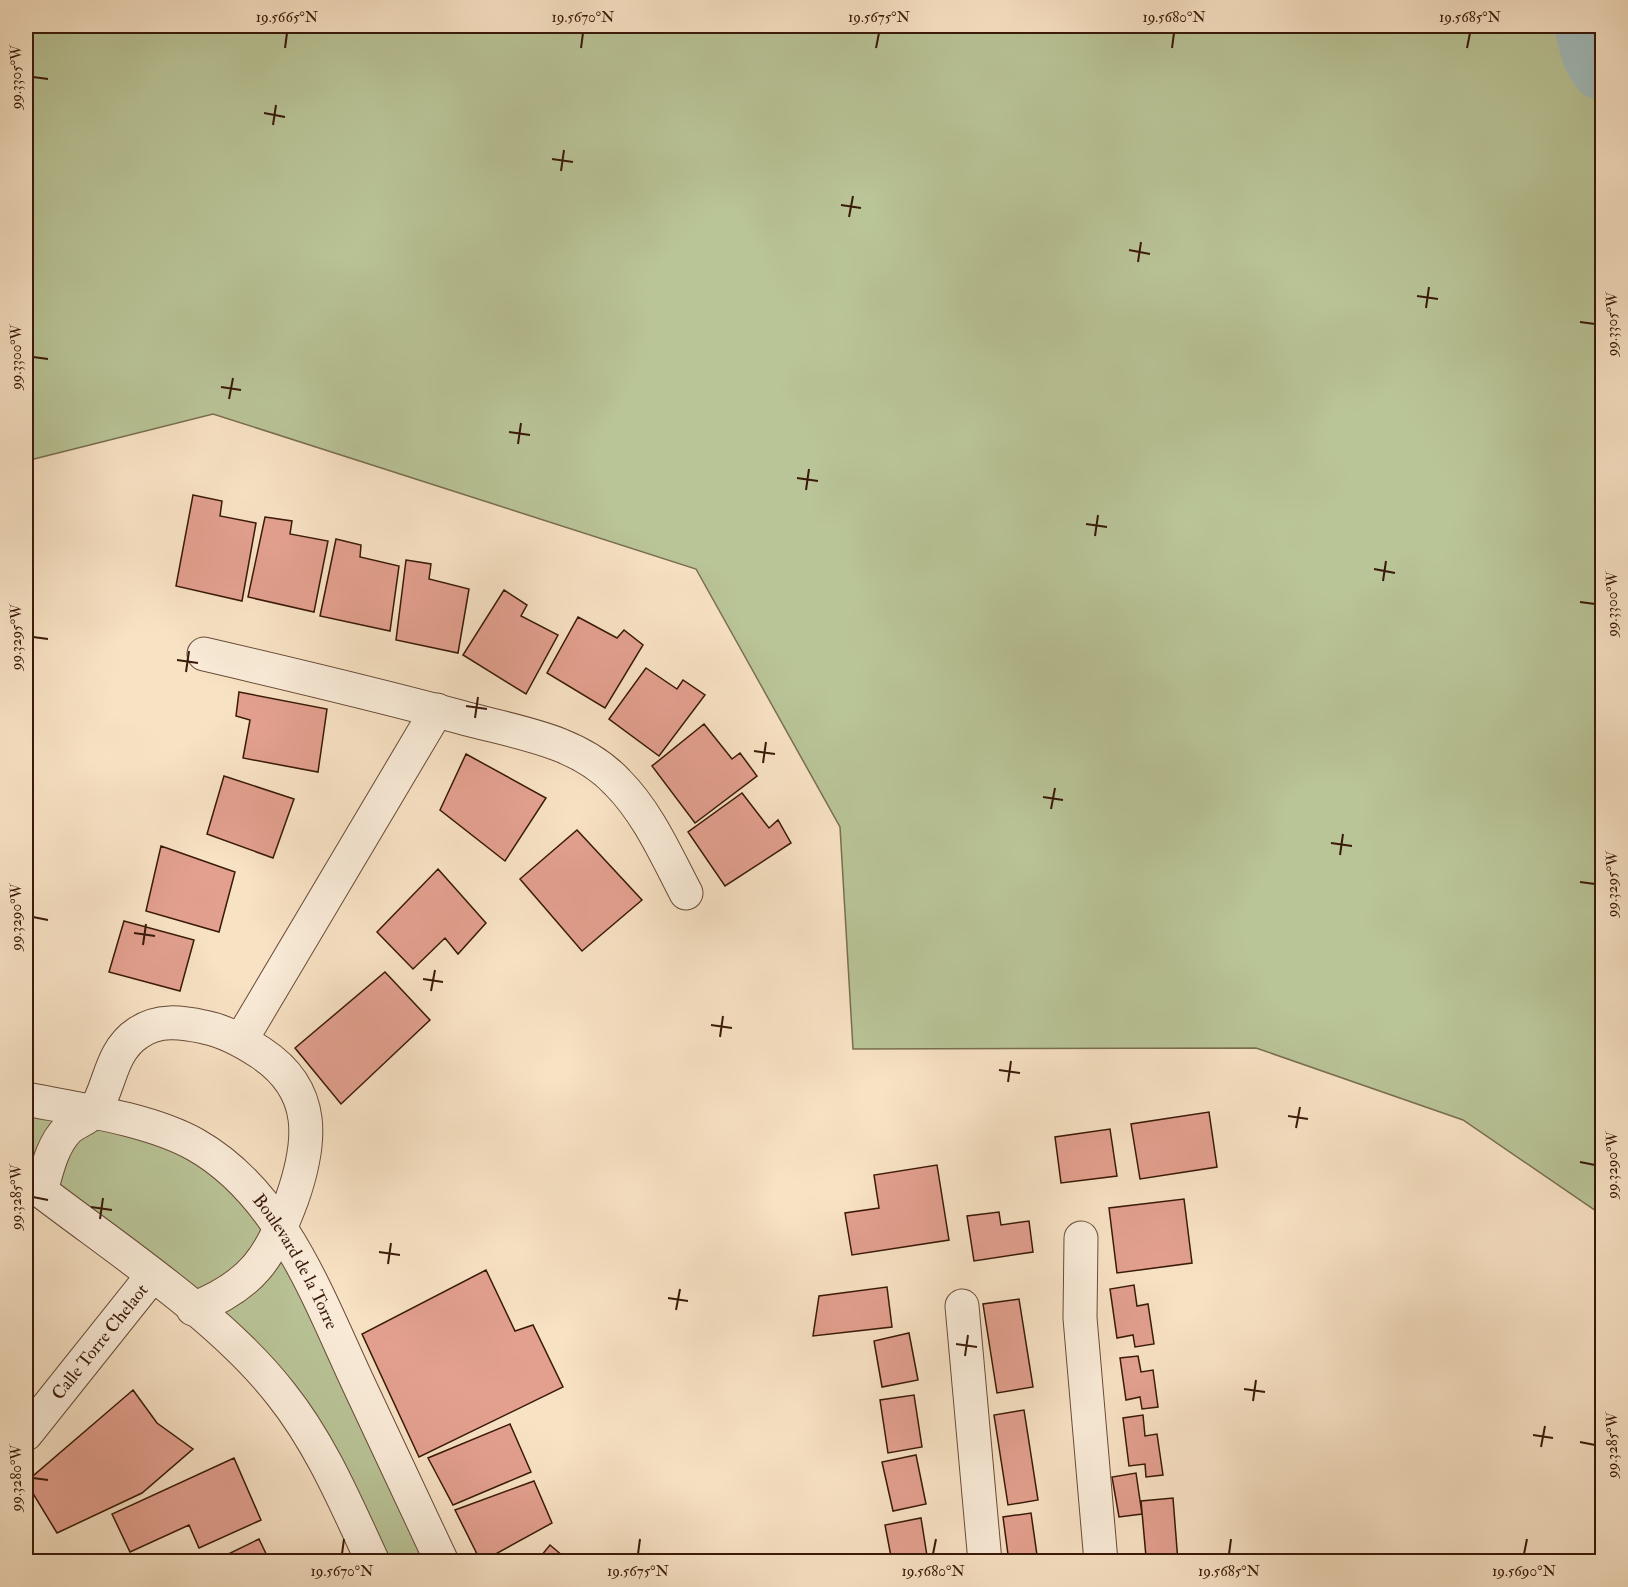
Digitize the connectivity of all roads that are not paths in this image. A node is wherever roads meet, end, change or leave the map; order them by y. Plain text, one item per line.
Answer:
1 (204, 654) dead end
2 (437, 710) junction
3 (686, 893) dead end
4 (241, 1040) junction
5 (26, 1099) edge
6 (93, 1112) junction
7 (33, 1187) edge
8 (280, 1230) junction
9 (1081, 1238) dead end
10 (152, 1276) junction
11 (962, 1306) dead end
12 (193, 1309) junction
13 (26, 1434) edge
14 (373, 1562) edge
15 (442, 1562) edge
16 (985, 1562) edge
17 (1101, 1562) edge

1 - 2 street
2 - 3 street
2 - 4 street
4 - 6 street
4 - 8 street
5 - 6 street, Boulevard de la Torre
6 - 7 street
6 - 8 street, Boulevard de la Torre
7 - 10 street
8 - 12 street
8 - 15 street, Boulevard de la Torre
9 - 17 street
10 - 12 street
10 - 13 street, Calle Torre Chelaot
11 - 16 street
12 - 14 street

